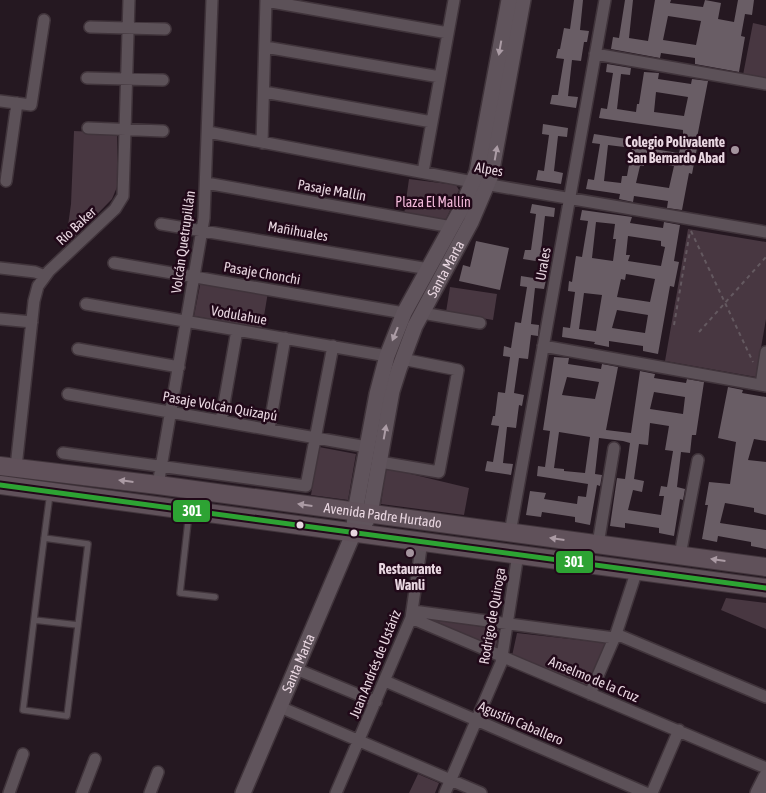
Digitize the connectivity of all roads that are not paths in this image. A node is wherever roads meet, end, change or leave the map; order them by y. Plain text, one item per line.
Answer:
1 (128, 0) edge
2 (212, 0) edge
3 (454, 0) edge
4 (509, 0) edge
5 (523, 0) edge
6 (605, 0) edge
7 (266, 1) edge
8 (44, 20) dead end
9 (90, 27) dead end
10 (128, 28) junction
11 (166, 29) dead end
12 (448, 33) junction
13 (265, 46) junction
14 (595, 54) junction
15 (440, 77) junction
16 (87, 78) dead end
17 (126, 79) junction
18 (163, 80) dead end
19 (766, 84) edge
20 (264, 92) junction
21 (0, 101) edge
22 (17, 104) junction
23 (432, 122) junction
24 (88, 128) dead end
25 (125, 130) junction
26 (163, 131) dead end
27 (208, 132) junction
28 (262, 142) junction
29 (423, 172) junction
30 (6, 181) dead end
31 (206, 183) junction
32 (480, 183) junction
33 (570, 198) junction
34 (161, 224) dead end
35 (452, 227) junction
36 (202, 230) junction
37 (766, 232) edge
38 (114, 263) dead end
39 (0, 268) edge
40 (428, 269) junction
41 (44, 276) junction
42 (195, 277) junction
43 (86, 304) dead end
44 (404, 313) junction
45 (422, 313) junction
46 (0, 319) edge
47 (187, 321) junction
48 (32, 322) junction
49 (480, 323) dead end
50 (237, 330) junction
51 (285, 338) junction
52 (333, 346) junction
53 (543, 346) junction
54 (78, 349) dead end
55 (766, 352) edge
56 (395, 357) junction
57 (179, 367) junction
58 (763, 384) edge
59 (68, 394) dead end
60 (171, 412) junction
61 (221, 421) junction
62 (269, 429) junction
63 (316, 438) junction
64 (367, 447) junction
65 (614, 448) dead end
66 (63, 454) dead end
67 (698, 460) dead end
68 (380, 462) junction
69 (8, 466) edge
70 (161, 467) junction
71 (0, 485) edge
72 (158, 485) junction
73 (50, 492) junction
74 (190, 510) junction
75 (363, 513) junction
76 (354, 532) junction
77 (510, 533) junction
78 (44, 538) junction
79 (422, 541) junction
80 (598, 544) junction
81 (518, 554) junction
82 (680, 555) junction
83 (766, 567) edge
84 (637, 570) junction
85 (766, 588) edge
86 (215, 597) dead end
87 (412, 615) junction
88 (34, 620) junction
89 (508, 624) junction
90 (78, 626) junction
91 (614, 636) junction
92 (503, 657) junction
93 (296, 669) junction
94 (385, 681) junction
95 (590, 694) junction
96 (766, 697) edge
97 (376, 702) junction
98 (280, 707) junction
99 (476, 720) junction
100 (679, 730) junction
101 (359, 741) junction
102 (23, 754) dead end
103 (95, 759) dead end
104 (766, 768) edge
105 (158, 772) dead end
106 (766, 777) edge
107 (451, 780) junction
108 (9, 793) edge
109 (82, 793) edge
110 (150, 793) edge
111 (243, 793) edge
112 (336, 793) edge
113 (445, 793) edge
114 (481, 793) edge
115 (646, 793) edge
116 (652, 793) edge
117 (758, 793) edge

1 - 10 street, Río Baker
2 - 27 street, Volcán Quetrupillán
3 - 12 street
4 -> 32 street, Santa Marta
32 -> 5 street, Santa Marta
6 - 14 street, Urales
7 - 12 street
7 - 13 street
8 - 22 street
9 - 10 street
10 - 11 street
10 - 17 street, Río Baker
12 - 15 street
13 - 15 street
13 - 20 street
14 - 19 street
14 - 33 street, Urales
15 - 23 street
16 - 17 street
17 - 18 street
17 - 25 street, Río Baker
20 - 23 street
20 - 28 street
21 - 22 street
22 - 30 street
23 - 29 street
24 - 25 street
25 - 26 street
25 - 41 street, Río Baker
27 - 28 street, Alpes
27 - 31 street, Volcán Quetrupillán
28 - 29 street, Alpes
29 - 32 street, Alpes
31 - 35 street, Pasaje Mallín
31 - 36 street, Volcán Quetrupillán
32 - 33 street, Alpes
32 - 35 street, Santa Marta
32 - 45 street, Santa Marta
33 - 37 street, Alpes
33 - 53 street, Urales
34 - 36 street, Mañihuales
35 - 40 street, Santa Marta
36 - 40 street, Mañihuales
36 - 42 street, Volcán Quetrupillán
38 - 42 street, Pasaje Chonchi
39 - 41 street
40 - 44 street, Santa Marta
41 - 48 street, Río Baker
42 - 44 street, Pasaje Chonchi
42 - 47 street, Volcán Quetrupillán
43 - 47 street, Vodulahue
44 -> 56 street, Santa Marta
45 - 49 street
45 - 56 street, Santa Marta
46 - 48 street
47 - 50 street, Vodulahue
47 - 57 street, Volcán Quetrupillán
48 - 69 street, Río Baker
50 - 51 street, Vodulahue
50 - 61 street
51 - 52 street, Vodulahue
51 - 62 street
52 - 56 street, Vodulahue
52 - 63 street
53 - 58 street
53 - 77 street, Urales
54 - 57 street
55 - 58 street
56 - 64 street, Santa Marta
68 -> 56 street, Santa Marta
56 - 68 street, Vodulahue
57 - 60 street, Volcán Quetrupillán
59 - 60 street, Pasaje Volcán Quizapú
60 - 61 street, Pasaje Volcán Quizapú
60 - 70 street, Volcán Quetrupillán
61 - 62 street, Pasaje Volcán Quizapú
62 - 63 street, Pasaje Volcán Quizapú
63 - 64 street, Pasaje Volcán Quizapú
63 - 70 street
64 - 75 street, Santa Marta
65 - 80 street
66 - 70 street
67 - 82 street
68 - 75 street, Santa Marta
72 -> 69 main road, Avenida Padre Hurtado
70 - 72 street, Volcán Quetrupillán
71 - 73 main road, Avenida Padre Hurtado
75 -> 72 main road, Avenida Padre Hurtado
73 - 74 main road, Avenida Padre Hurtado
73 - 78 lane
74 - 76 main road, Avenida Padre Hurtado
74 - 86 lane
75 - 76 street, Santa Marta
75 - 77 main road, Avenida Padre Hurtado
76 - 79 main road, Avenida Padre Hurtado
76 - 93 street, Santa Marta
80 -> 77 main road, Avenida Padre Hurtado
78 - 88 lane
78 - 90 lane
79 - 81 main road, Avenida Padre Hurtado
79 - 87 street, Juan Andrés de Ustáriz
80 - 82 main road, Avenida Padre Hurtado
81 - 84 main road, Avenida Padre Hurtado
81 - 89 street, Rodrigo de Quiroga
83 -> 82 main road, Avenida Padre Hurtado
84 - 85 main road, Avenida Padre Hurtado
84 - 91 street
87 - 89 street
87 - 92 street, Anselmo de la Cruz
87 - 94 street, Juan Andrés de Ustáriz
88 - 90 lane
88 - 90 lane
89 - 91 street
89 - 92 street, Rodrigo de Quiroga
91 - 95 street
91 - 96 street
92 - 95 street, Anselmo de la Cruz
92 - 99 street, Rodrigo de Quiroga
93 - 97 street
93 - 98 street, Santa Marta
94 - 97 street, Juan Andrés de Ustáriz
94 - 99 street, Agustín Caballero
95 - 100 street, Anselmo de la Cruz
97 - 101 street, Juan Andrés de Ustáriz
98 - 101 street
98 - 111 street, Santa Marta
99 - 107 street, Rodrigo de Quiroga
99 - 115 street, Agustín Caballero
100 - 104 street, Anselmo de la Cruz
100 - 116 street
101 - 107 street
101 - 112 street, Juan Andrés de Ustáriz
102 - 108 street
103 - 109 street
105 - 110 street
106 - 117 street
107 - 113 street, Rodrigo de Quiroga
107 - 114 street

